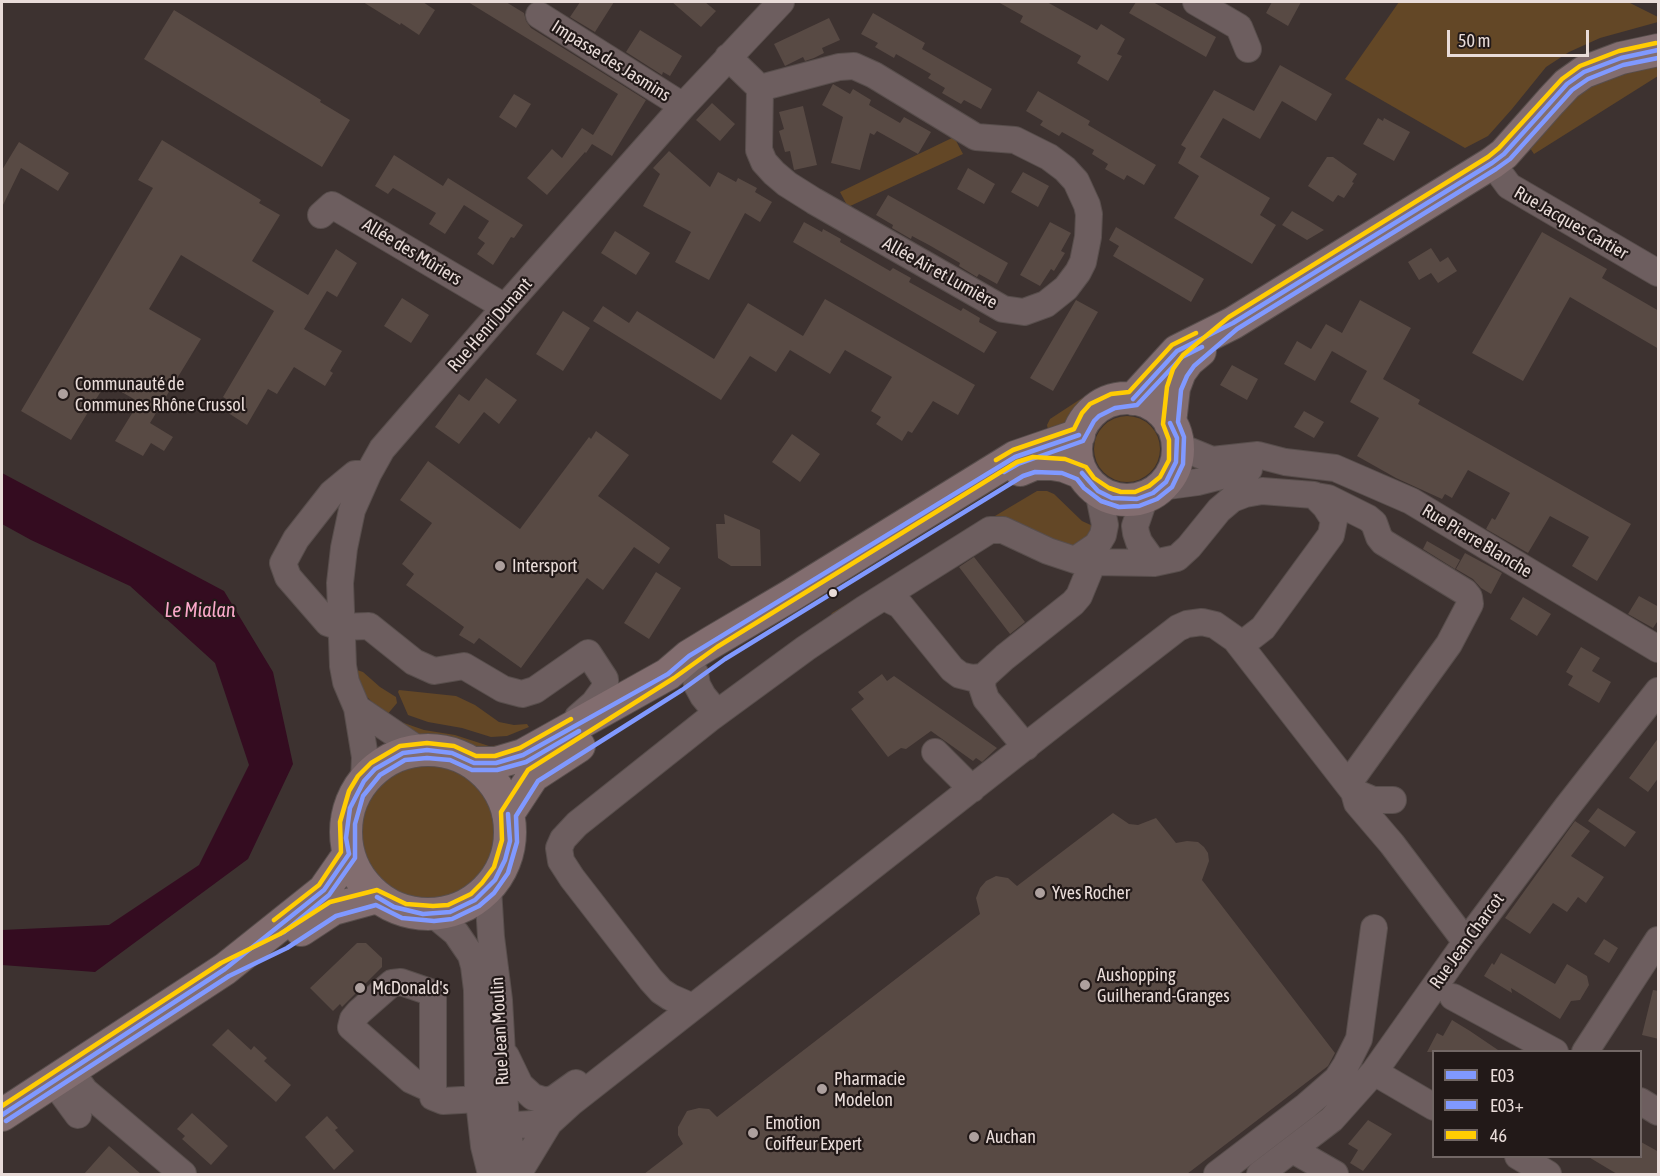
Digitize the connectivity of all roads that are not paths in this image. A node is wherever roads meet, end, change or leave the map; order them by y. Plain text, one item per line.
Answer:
1 (781, 2) edge
2 (1196, 2) edge
3 (539, 15) dead end
4 (1248, 49) dead end
5 (1659, 50) edge
6 (728, 57) junction
7 (760, 88) junction
8 (683, 106) junction
9 (1492, 163) junction
10 (321, 215) dead end
11 (1659, 273) edge
12 (505, 307) junction
13 (1233, 323) junction
14 (1133, 399) junction
15 (1079, 435) junction
16 (1174, 435) junction
17 (1285, 462) junction
18 (368, 474) junction
19 (1090, 482) junction
20 (1153, 492) junction
21 (1314, 495) junction
22 (1084, 561) junction
23 (1154, 563) junction
24 (884, 597) junction
25 (340, 627) junction
26 (1241, 645) junction
27 (1659, 649) edge
28 (695, 673) junction
29 (983, 677) junction
30 (1659, 691) edge
31 (357, 708) junction
32 (717, 713) junction
33 (555, 737) junction
34 (1026, 747) junction
35 (419, 750) junction
36 (934, 752) dead end
37 (474, 763) junction
38 (364, 781) junction
39 (1351, 788) junction
40 (972, 789) junction
41 (1393, 800) dead end
42 (508, 814) junction
43 (349, 854) junction
44 (488, 888) junction
45 (377, 897) junction
46 (433, 915) junction
47 (1374, 928) dead end
48 (1659, 940) edge
49 (1466, 942) junction
50 (474, 966) junction
51 (225, 969) junction
52 (661, 991) junction
53 (1453, 997) dead end
54 (693, 1007) junction
55 (489, 1044) junction
56 (1551, 1050) edge
57 (1586, 1050) edge
58 (1374, 1072) junction
59 (61, 1075) junction
60 (477, 1085) junction
61 (428, 1087) junction
62 (1642, 1102) edge
63 (1432, 1106) edge
64 (1659, 1112) edge
65 (78, 1114) dead end
66 (2, 1115) edge
67 (549, 1123) junction
68 (506, 1124) junction
69 (1293, 1150) junction
70 (1524, 1158) edge
71 (183, 1174) edge
72 (491, 1174) edge
73 (517, 1174) edge
74 (1217, 1174) edge
75 (1260, 1174) edge
76 (1335, 1174) edge
77 (1548, 1174) edge

1 - 6 street, Rue Henri Dunant
2 - 4 street
3 - 8 street, Impasse des Jasmins
5 - 9 main road
6 - 7 street
6 - 8 street, Rue Henri Dunant
7 - 7 street, Allée Air et Lumière
8 - 12 street, Rue Henri Dunant
9 - 11 street, Rue Jacques Cartier
9 - 13 main road
10 - 12 street, Allée des Mûriers
12 - 18 street, Rue Henri Dunant
13 - 14 main road
13 - 16 main road
14 - 15 main road
14 - 16 main road
15 - 19 main road
15 - 33 main road
16 - 17 street, Rue Pierre Blanche
16 - 20 main road
17 - 20 street, Rue Pierre Blanche
17 - 27 street, Rue Pierre Blanche
18 - 25 street, Rue Henri Dunant
18 - 25 street
19 - 20 main road
19 - 22 street
19 - 28 main road
20 - 23 street
21 - 23 street
21 - 26 street
21 - 39 street
22 - 23 street
22 - 24 street
22 - 29 street
24 - 29 street
24 - 32 street
25 - 31 street, Rue Henri Dunant
25 - 33 street
26 - 34 street
26 - 39 street
28 - 32 street
28 - 42 main road
29 - 34 street
30 - 49 street, Rue Jean Charcot
31 - 35 street
31 - 38 street, Rue Henri Dunant
32 - 52 street
33 - 37 main road
34 - 40 street
35 - 37 main road
35 - 38 main road
36 - 40 street
37 - 42 main road
38 - 43 main road
39 - 41 street
39 - 49 street
40 - 54 street
42 - 44 main road
43 - 45 main road
43 - 51 main road
44 - 46 main road
44 - 55 street, Rue Jean Moulin
45 - 46 main road
45 - 51 main road
46 - 50 street, Rue Jean Moulin
47 - 74 street
48 - 57 street
49 - 58 street, Rue Jean Charcot
50 - 55 street, Rue Jean Moulin
50 - 60 street
51 - 59 main road
52 - 54 street
52 - 55 street
53 - 56 street
54 - 67 street
55 - 60 street, Rue Jean Moulin
55 - 68 street, Rue Jean Moulin
58 - 63 street
58 - 69 street, Rue Jean Charcot
59 - 65 street
59 - 66 main road
59 - 71 street
60 - 61 street
60 - 72 street, Rue Jean Moulin
61 - 61 street
62 - 64 street
67 - 68 street
67 - 73 street
68 - 73 street, Rue Jean Moulin
69 - 75 street, Rue Jean Charcot
69 - 76 street
70 - 77 street

